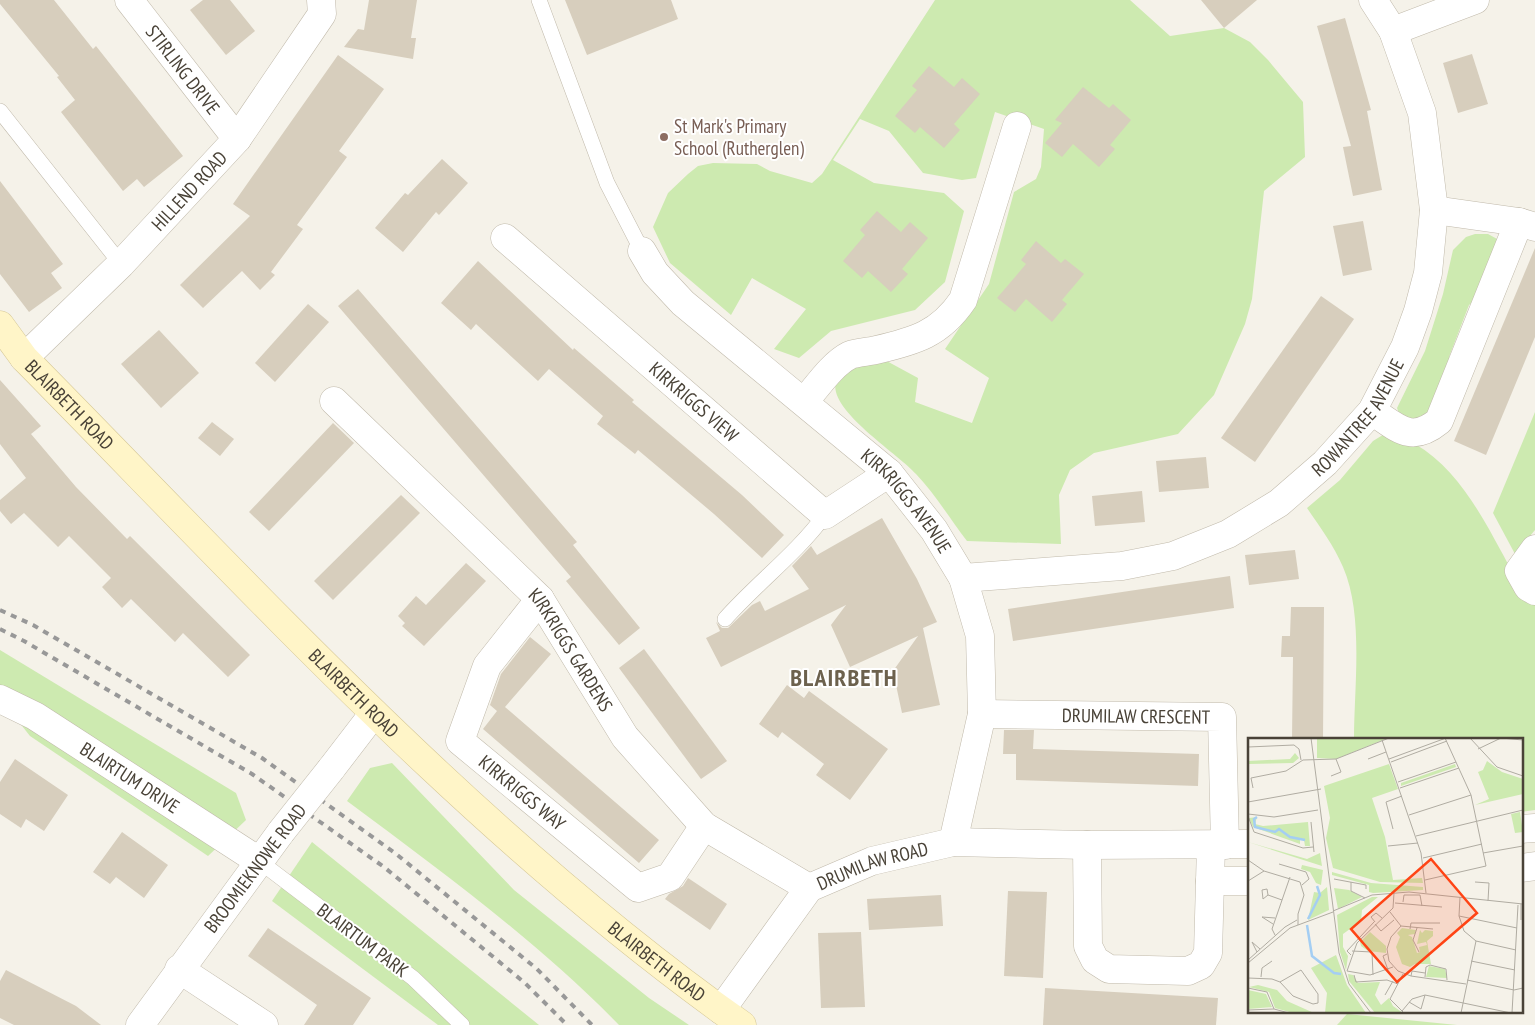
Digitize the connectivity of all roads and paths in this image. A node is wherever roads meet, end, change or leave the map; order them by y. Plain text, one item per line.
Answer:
1 (129, 0) edge
2 (321, 0) edge
3 (539, 0) edge
4 (1373, 0) edge
5 (1475, 0) edge
6 (1393, 31) junction
7 (0, 111) edge
8 (1018, 126) dead end
9 (237, 139) junction
10 (1434, 210) junction
11 (1527, 225) edge
12 (505, 238) dead end
13 (642, 251) joint
14 (121, 264) junction
15 (0, 325) edge
16 (24, 358) junction
17 (334, 401) dead end
18 (804, 402) junction
19 (1372, 411) junction
20 (889, 473) junction
21 (825, 515) junction
22 (1535, 549) edge
23 (963, 578) junction
24 (1535, 591) edge
25 (540, 599) junction
26 (725, 619) dead end
27 (0, 699) edge
28 (374, 713) junction
29 (982, 714) junction
30 (704, 826) junction
31 (1535, 828) edge
32 (1522, 829) edge
33 (953, 842) junction
34 (1087, 845) junction
35 (1228, 845) edge
36 (259, 861) junction
37 (1535, 866) edge
38 (1522, 868) edge
39 (1248, 880) edge
40 (1210, 881) junction
41 (809, 888) junction
42 (179, 969) junction
43 (732, 1018) edge
44 (140, 1025) edge
45 (264, 1025) edge
46 (462, 1025) edge

1 - 9 street, STIRLING DRIVE
2 - 9 street, HILLEND ROAD
3 - 13 lane
4 - 6 street, ROWANTREE AVENUE
5 - 6 street
6 - 10 street, ROWANTREE AVENUE
7 - 14 lane
8 - 18 street
9 - 14 street, HILLEND ROAD
10 - 11 street
10 - 19 street, ROWANTREE AVENUE
11 - 19 street
12 - 21 street, KIRKRIGGS VIEW
13 - 18 street, KIRKRIGGS AVENUE
14 - 16 street, HILLEND ROAD
15 - 16 main road, BLAIRBETH ROAD
16 - 28 main road, BLAIRBETH ROAD
17 - 25 street, KIRKRIGGS GARDENS
18 - 20 street, KIRKRIGGS AVENUE
19 - 23 street, ROWANTREE AVENUE
20 - 21 street
20 - 23 street, KIRKRIGGS AVENUE
21 - 26 lane
22 - 24 street
23 - 29 street, KIRKRIGGS AVENUE
25 - 30 street, KIRKRIGGS GARDENS
25 - 30 street, KIRKRIGGS WAY
27 - 36 street, BLAIRTUM DRIVE
28 - 36 street, BROOMIEKNOWE ROAD, bridge
28 - 43 main road, BLAIRBETH ROAD
29 - 33 street, KIRKRIGGS AVENUE
29 - 35 street, DRUMILAW CRESCENT
30 - 41 street, KIRKRIGGS GARDENS
31 - 32 street
33 - 34 street, DRUMILAW ROAD
33 - 41 street, DRUMILAW ROAD
34 - 35 street, DRUMILAW ROAD
34 - 40 street
35 - 40 street
36 - 42 street, BROOMIEKNOWE ROAD
36 - 46 lane, BLAIRTUM PARK
37 - 38 street
39 - 40 street
41 - 43 street, DRUMILAW ROAD
42 - 44 street, BROOMIEKNOWE ROAD
42 - 45 street

